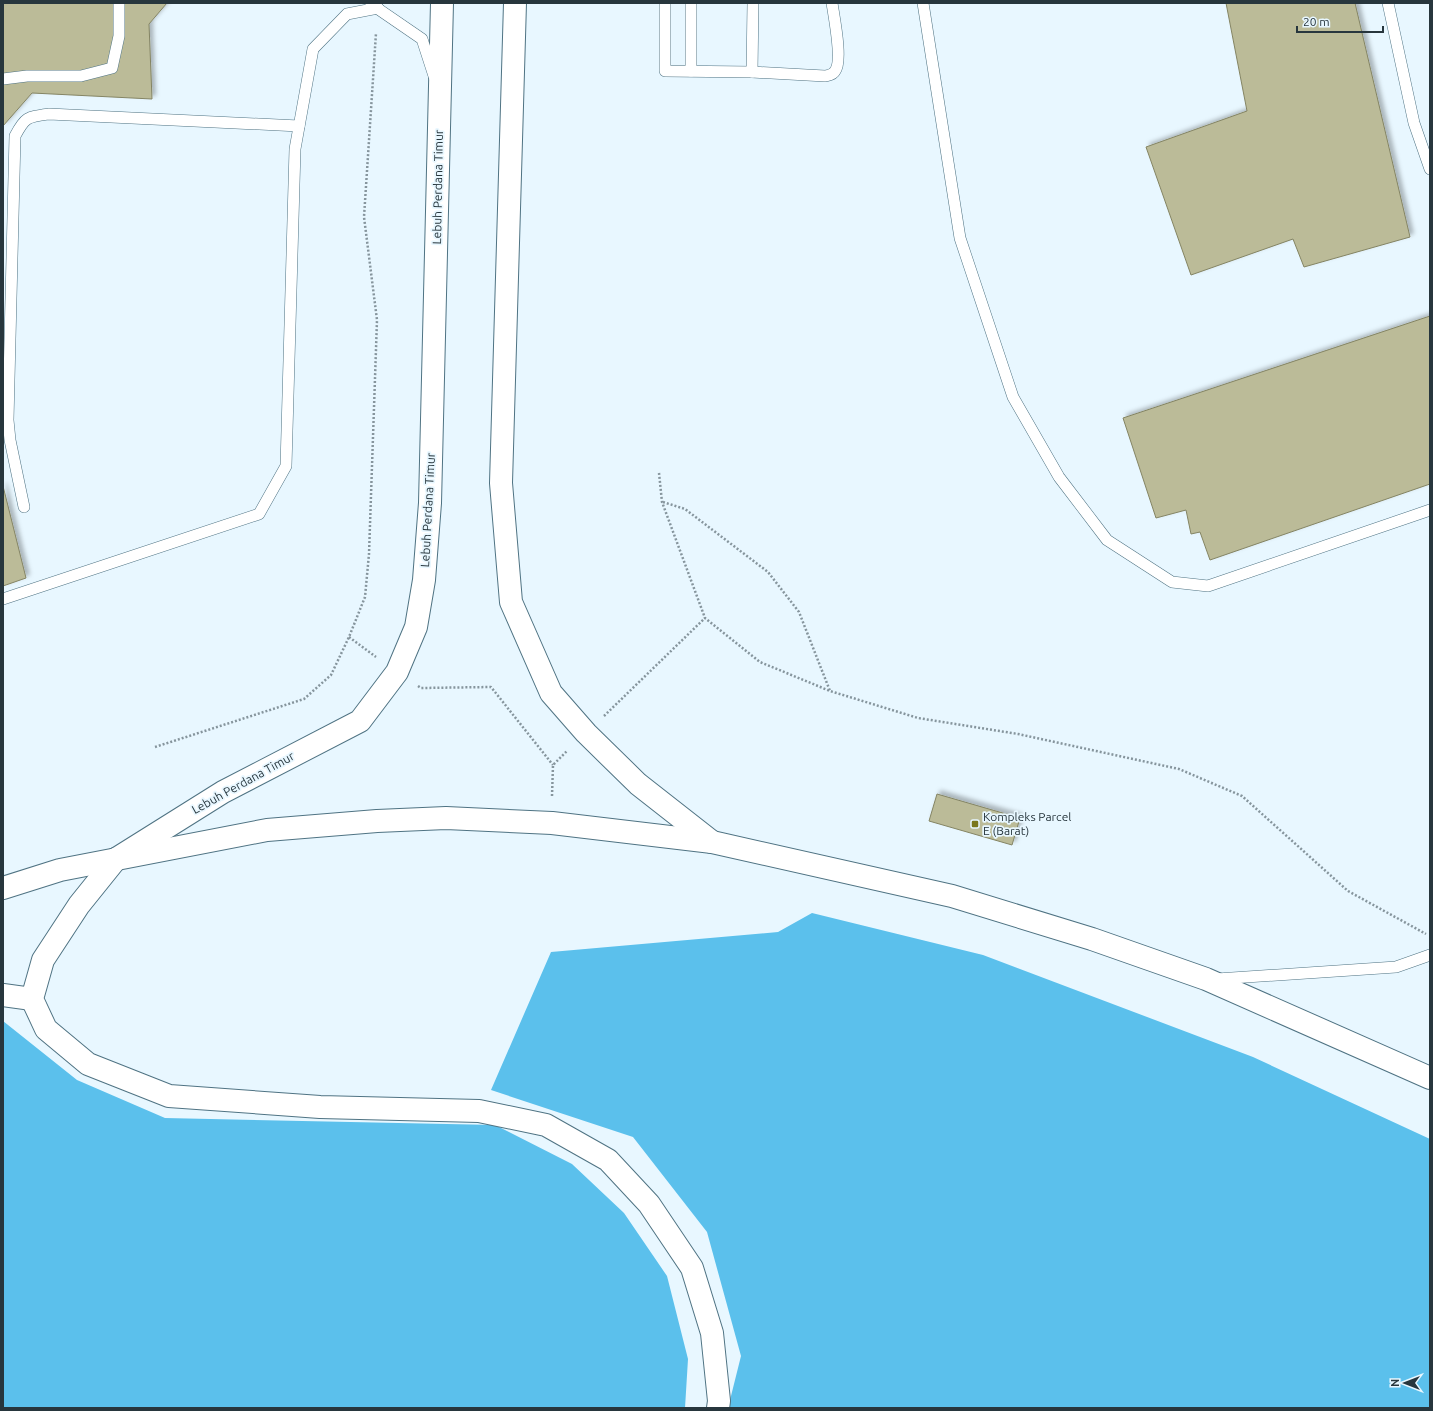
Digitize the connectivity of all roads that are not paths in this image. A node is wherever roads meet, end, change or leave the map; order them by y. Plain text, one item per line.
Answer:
1 (119, 3) edge
2 (442, 3) edge
3 (515, 3) edge
4 (665, 3) edge
5 (691, 3) edge
6 (753, 3) edge
7 (832, 3) edge
8 (923, 3) edge
9 (1388, 3) edge
10 (374, 5) edge
11 (691, 72) junction
12 (752, 72) junction
13 (3, 79) edge
14 (440, 94) junction
15 (299, 126) junction
16 (1430, 169) edge
17 (24, 507) dead end
18 (1430, 510) edge
19 (3, 599) edge
20 (712, 842) junction
21 (116, 859) junction
22 (3, 888) edge
23 (1430, 955) edge
24 (1206, 979) junction
25 (3, 995) edge
26 (32, 1000) junction
27 (1430, 1078) edge
28 (718, 1408) edge

1 - 13 lane
2 - 14 main road, Lebuh Perdana Timur
3 - 20 main road
4 - 11 lane
5 - 11 lane
6 - 12 lane
7 - 12 lane
8 - 18 lane
9 - 16 lane
10 - 14 lane
10 - 15 lane
11 - 12 lane
14 - 21 main road, Lebuh Perdana Timur
15 - 17 lane
15 - 19 lane
20 - 21 main road
20 - 24 main road
21 - 22 main road
21 - 26 main road
23 - 24 lane
24 - 27 main road
25 - 26 main road
26 - 28 main road

